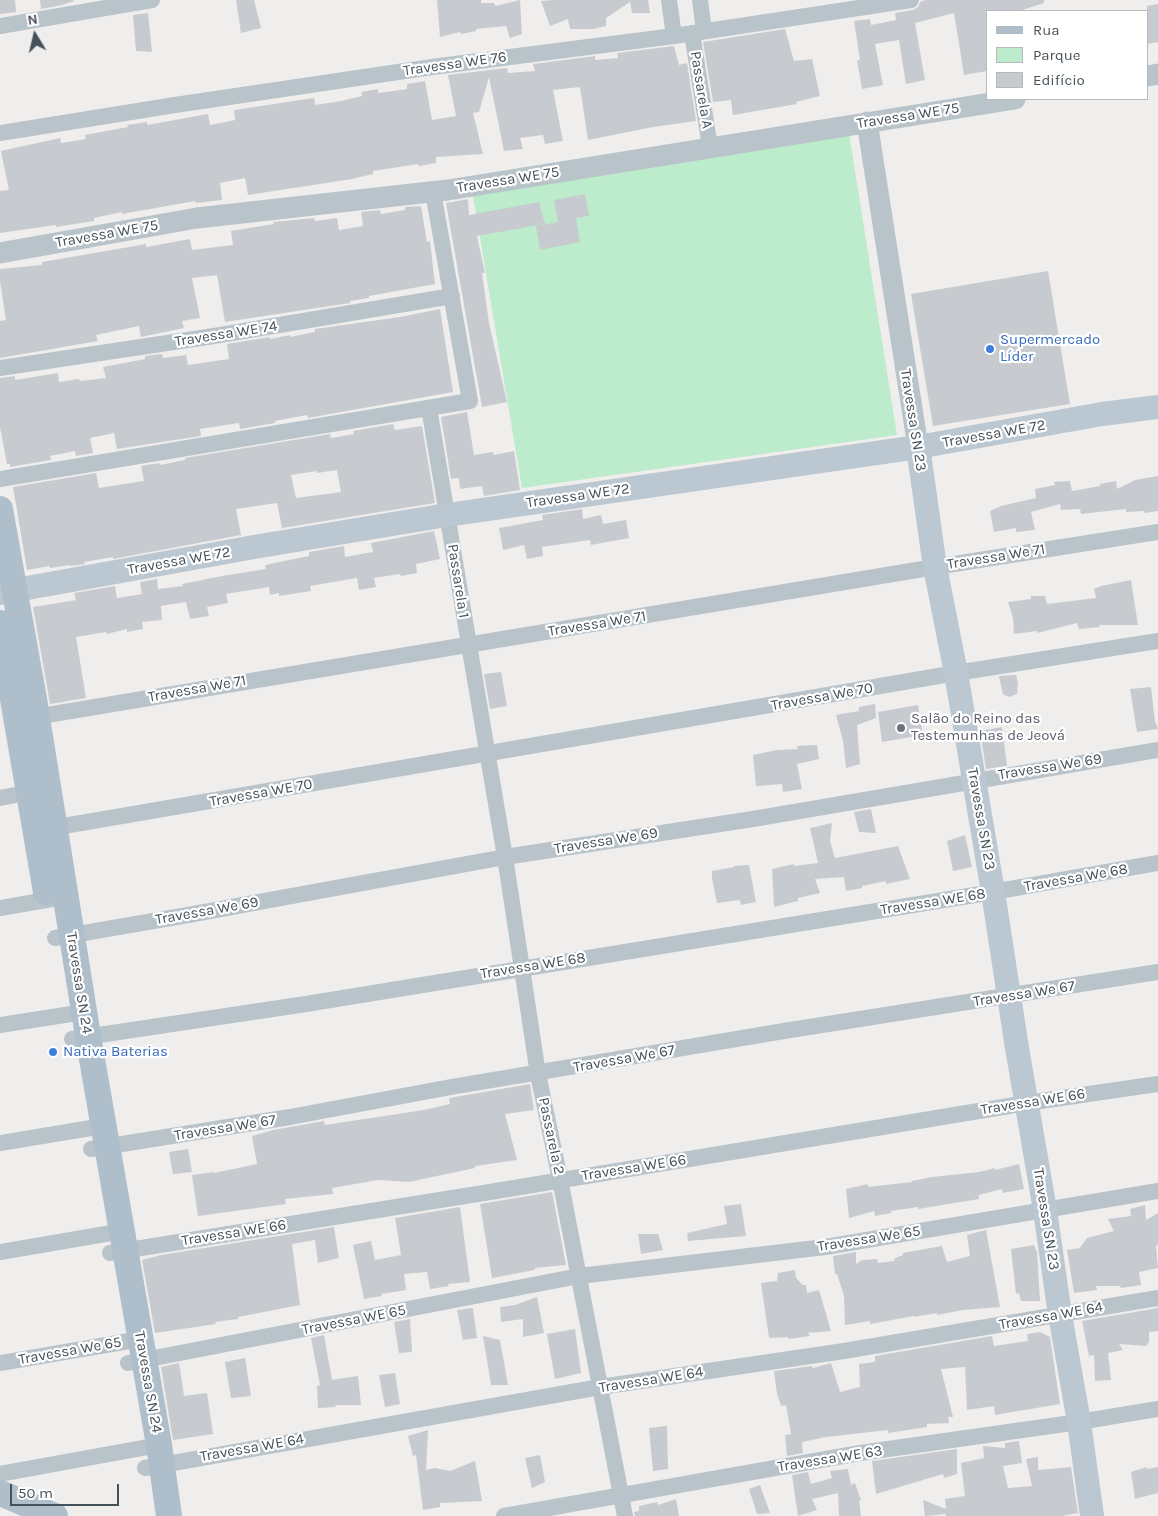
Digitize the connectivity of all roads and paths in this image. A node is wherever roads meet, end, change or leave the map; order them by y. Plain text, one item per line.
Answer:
1 (152, 0) edge
2 (669, 0) edge
3 (700, 0) edge
4 (911, 0) edge
5 (0, 26) edge
6 (698, 32) junction
7 (674, 36) junction
8 (1008, 100) edge
9 (867, 122) junction
10 (0, 134) edge
11 (710, 148) junction
12 (433, 192) junction
13 (0, 253) edge
14 (452, 296) junction
15 (0, 368) edge
16 (1158, 407) edge
17 (429, 408) junction
18 (918, 447) junction
19 (0, 479) edge
20 (0, 509) edge
21 (447, 515) junction
22 (1158, 532) edge
23 (935, 567) junction
24 (7, 592) edge
25 (0, 623) edge
26 (1158, 641) edge
27 (469, 645) junction
28 (956, 673) junction
29 (4, 675) edge
30 (36, 716) junction
31 (1158, 750) edge
32 (487, 755) junction
33 (974, 780) junction
34 (39, 791) junction
35 (0, 798) edge
36 (45, 829) junction
37 (505, 856) junction
38 (1158, 863) edge
39 (993, 892) junction
40 (57, 898) junction
41 (0, 908) edge
42 (63, 937) junction
43 (521, 968) junction
44 (1158, 972) edge
45 (1010, 996) junction
46 (0, 1025) edge
47 (78, 1025) junction
48 (538, 1074) junction
49 (1158, 1084) edge
50 (1027, 1103) junction
51 (97, 1137) junction
52 (0, 1143) edge
53 (560, 1180) junction
54 (1158, 1192) edge
55 (1045, 1210) junction
56 (116, 1242) junction
57 (0, 1252) edge
58 (579, 1276) junction
59 (1158, 1298) edge
60 (1060, 1315) junction
61 (135, 1351) junction
62 (0, 1363) edge
63 (600, 1387) junction
64 (1158, 1409) edge
65 (1079, 1422) junction
66 (152, 1456) junction
67 (0, 1474) edge
68 (0, 1493) edge
69 (620, 1495) junction
70 (55, 1516) edge
71 (152, 1516) edge
72 (169, 1516) edge
73 (504, 1516) edge
74 (624, 1516) edge
75 (1092, 1516) edge

1 - 5 street
2 - 7 street, Passarela A
3 - 6 street, Passarela A
4 - 6 street, Travessa WE 76
6 - 7 street, Travessa WE 76
6 - 11 street, Passarela A
7 - 10 street, Travessa WE 76
8 - 9 street, Travessa WE 75
9 - 11 street, Travessa WE 75
9 - 18 street, Travessa SN 23
11 - 12 street, Travessa WE 75
12 - 13 street, Travessa WE 75
12 - 14 street
14 - 15 street, Travessa WE 74
14 - 17 street
16 - 18 main road, Travessa WE 72
17 - 19 street
17 - 21 street, Passarela 1
18 - 21 main road, Travessa WE 72
18 - 23 main road, Travessa SN 23
20 - 24 main road, Travessa SN 24
21 - 24 main road, Travessa WE 72
21 - 27 street, Passarela 1
22 - 23 street, Travessa We 71
23 - 27 street, Travessa We 71
23 - 28 main road, Travessa SN 23
24 - 30 main road, Travessa SN 24
25 - 29 main road, Travessa SN 24
26 - 28 street, Travessa We 70
27 - 30 street, Travessa We 71
27 - 32 street, Passarela 1
28 - 32 street, Travessa We 70
28 - 33 main road, Travessa SN 23
29 - 34 main road, Travessa SN 24
30 - 34 main road, Travessa SN 24
31 - 33 street, Travessa We 69
32 - 36 street, Travessa WE 70
32 - 37 street, Passarela 2
33 - 37 street, Travessa We 69
33 - 39 main road, Travessa SN 23
34 - 35 street
34 - 36 main road, Travessa SN 24
36 - 40 main road, Travessa SN 24
37 - 42 street, Travessa We 69
37 - 43 street, Passarela 2
38 - 39 street, Travessa We 68
39 - 43 street, Travessa WE 68
39 - 45 main road, Travessa SN 23
40 - 41 street
40 - 42 main road, Travessa SN 24
42 - 47 main road, Travessa SN 24
43 - 47 street, Travessa WE 68
43 - 48 street, Passarela 2
44 - 45 street, Travessa We 67
45 - 48 street, Travessa We 67
45 - 50 main road, Travessa SN 23
46 - 47 street, Travessa WE 68
47 - 51 main road, Travessa SN 24
48 - 51 street, Travessa We 67
48 - 53 street, Passarela 2
49 - 50 street, Travessa WE 66
50 - 53 street, Travessa WE 66
50 - 55 main road, Travessa SN 23
51 - 52 street, Travessa We 67
51 - 56 main road, Travessa SN 24
53 - 56 street, Travessa WE 66
53 - 58 street, Passarela 2
54 - 55 street, Travessa We 65
55 - 58 street, Travessa We 65
55 - 60 main road, Travessa SN 23
56 - 57 street
56 - 61 main road, Travessa SN 24
58 - 61 street, Travessa WE 65
58 - 63 street, Passarela 2
59 - 60 street, Travessa WE 64
60 - 63 street, Travessa WE 64
60 - 65 main road, Travessa SN 23
61 - 62 street, Travessa We 65
61 - 66 main road, Travessa SN 24
63 - 66 street, Travessa WE 64
63 - 69 street, Passarela 2
64 - 65 street, Travessa WE 63
65 - 69 street, Travessa WE 63
65 - 75 main road, Travessa SN 23
66 - 67 street, Travessa WE 64
66 - 71 main road, Travessa SN 24
66 - 72 main road, Travessa SN 24
68 - 70 main road
69 - 73 street, Travessa WE 63
69 - 74 street, Passarela 2

